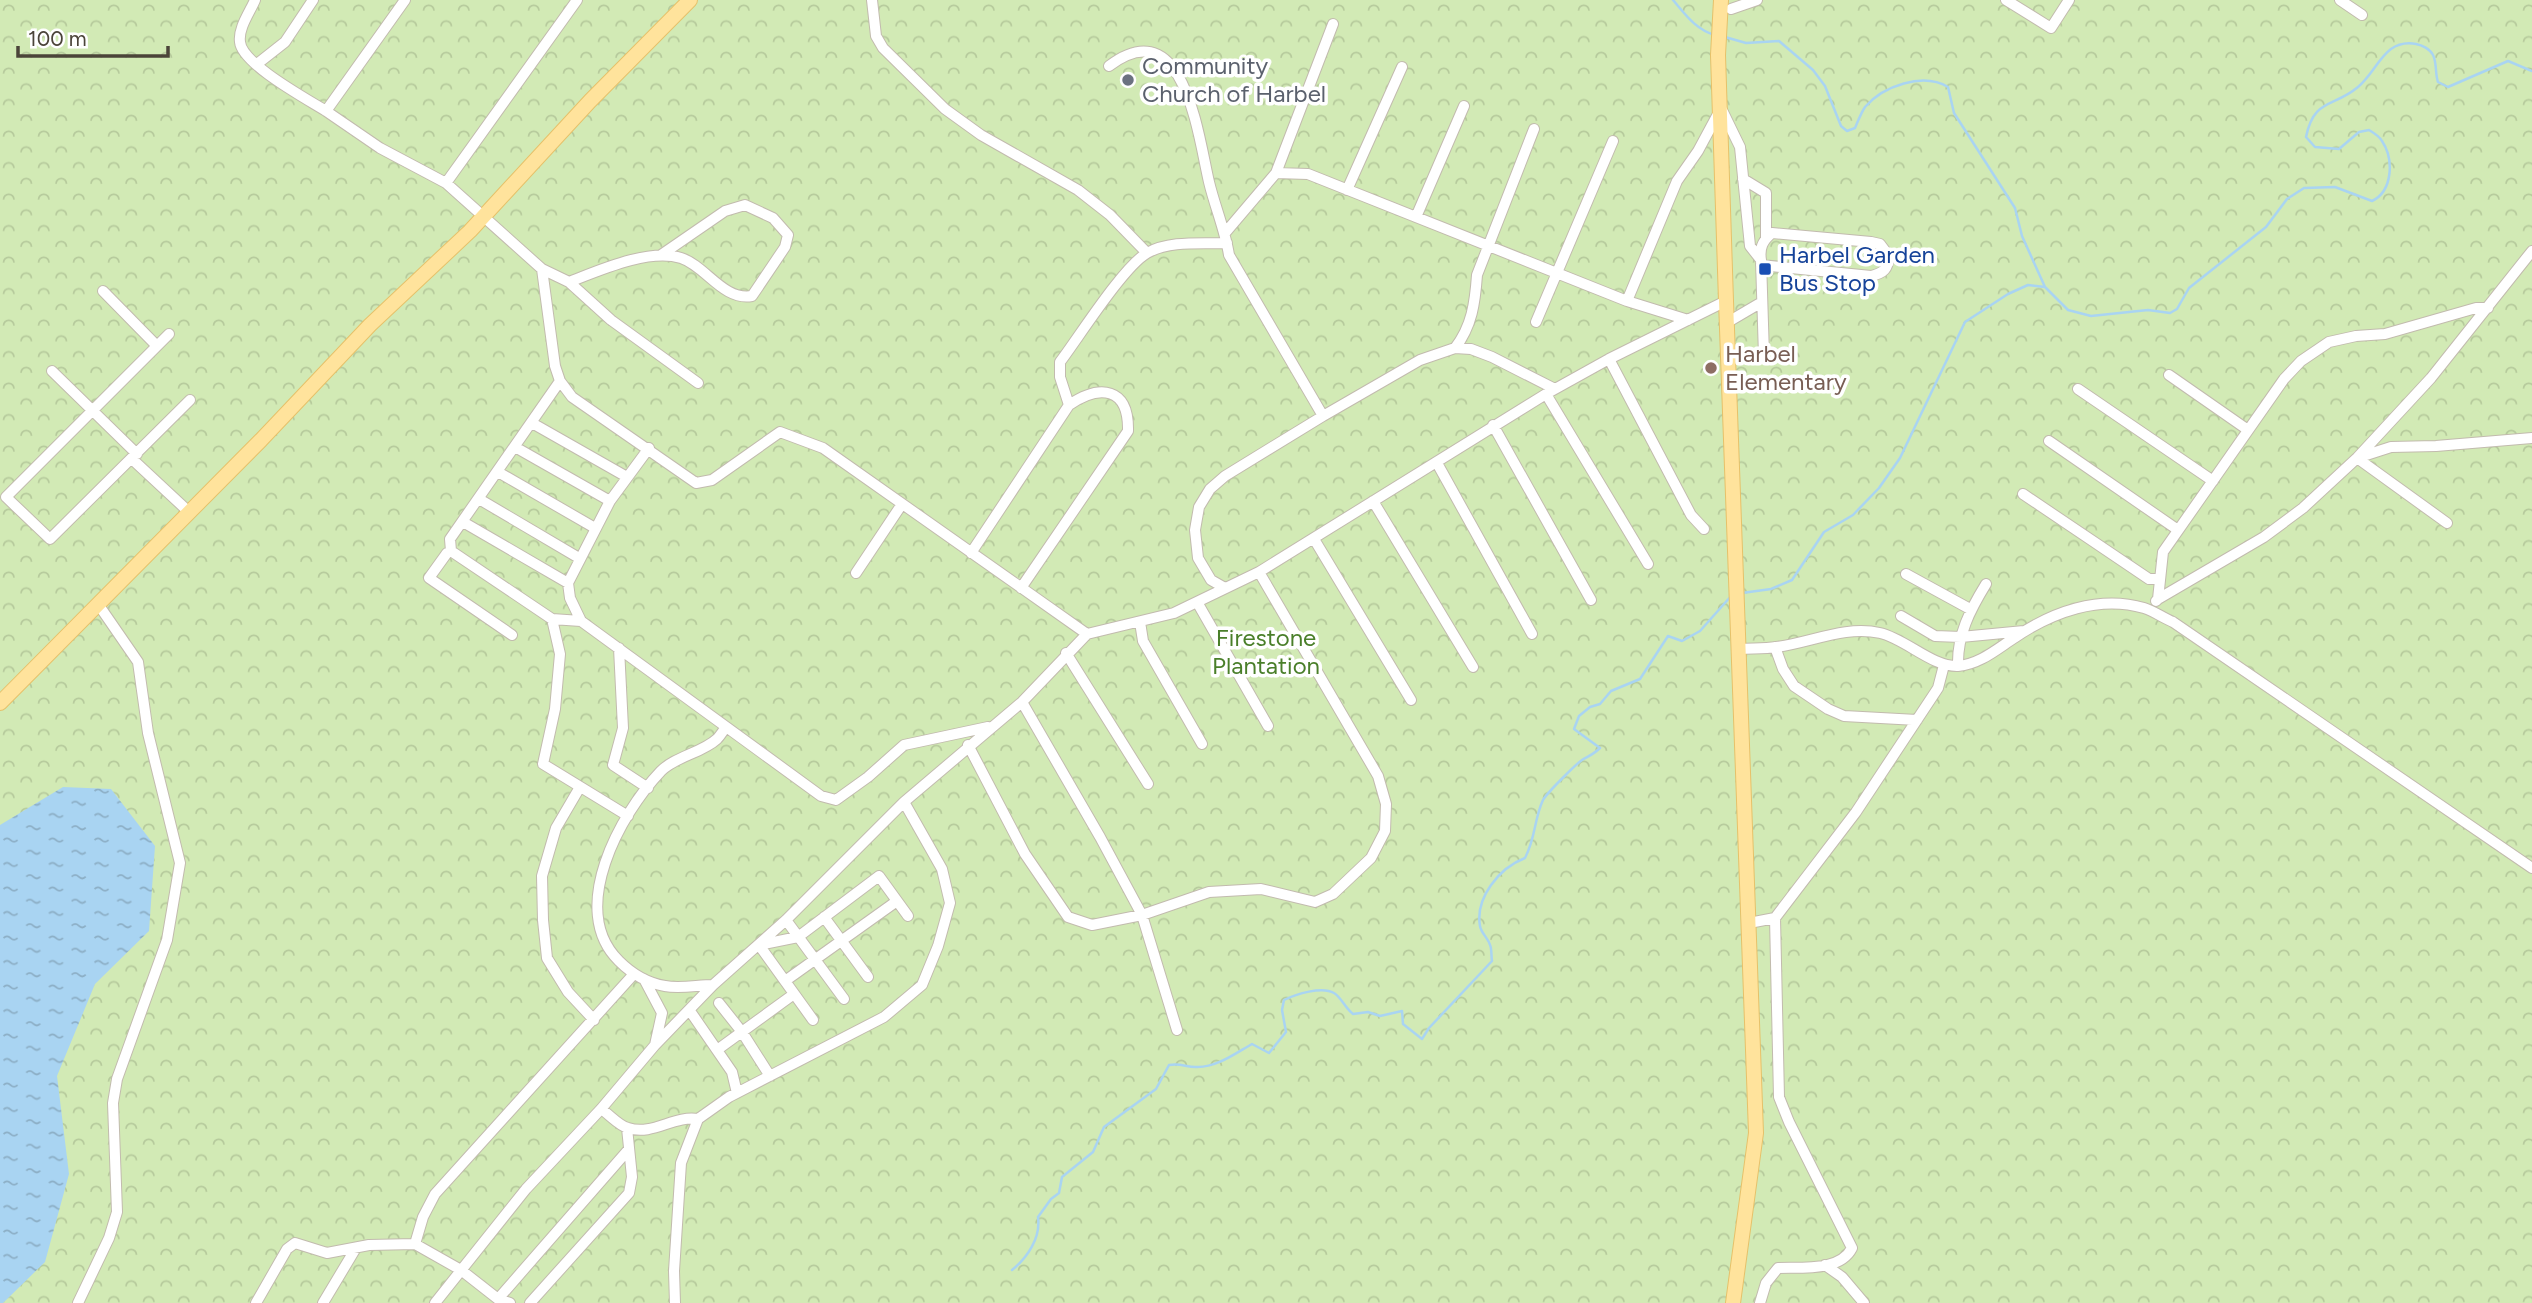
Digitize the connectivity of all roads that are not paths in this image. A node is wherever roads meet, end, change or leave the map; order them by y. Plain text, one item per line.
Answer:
1 (255, 0) edge
2 (313, 0) edge
3 (405, 0) edge
4 (576, 0) edge
5 (690, 0) edge
6 (873, 0) edge
7 (1757, 0) edge
8 (2006, 0) edge
9 (2069, 0) edge
10 (2344, 1) edge
11 (1725, 7) edge
12 (2362, 15) dead end
13 (1333, 24) dead end
14 (257, 64) junction
15 (1109, 66) dead end
16 (1402, 67) dead end
17 (1464, 106) dead end
18 (1721, 107) junction
19 (326, 111) junction
20 (1534, 129) dead end
21 (1613, 141) dead end
22 (1276, 173) junction
23 (1743, 179) junction
24 (446, 183) junction
25 (1347, 190) junction
26 (484, 215) junction
27 (1416, 217) junction
28 (1226, 238) junction
29 (1766, 238) junction
30 (1487, 245) junction
31 (2532, 251) edge
32 (1147, 253) junction
33 (661, 255) junction
34 (1761, 262) junction
35 (542, 269) junction
36 (1559, 273) junction
37 (569, 282) junction
38 (103, 291) dead end
39 (1627, 301) junction
40 (1726, 301) junction
41 (1762, 302) junction
42 (2488, 308) junction
43 (1688, 320) junction
44 (1536, 322) dead end
45 (1728, 322) junction
46 (169, 334) dead end
47 (157, 346) junction
48 (1455, 348) junction
49 (1765, 356) dead end
50 (1609, 359) junction
51 (52, 371) dead end
52 (2169, 375) dead end
53 (560, 381) junction
54 (698, 383) dead end
55 (2078, 389) dead end
56 (1550, 391) junction
57 (190, 400) dead end
58 (1069, 405) junction
59 (92, 410) junction
60 (1323, 416) junction
61 (531, 423) junction
62 (1493, 425) junction
63 (2248, 430) junction
64 (2532, 438) edge
65 (2049, 441) dead end
66 (515, 447) junction
67 (649, 448) junction
68 (134, 457) junction
69 (2357, 458) junction
70 (1437, 463) junction
71 (498, 472) junction
72 (627, 477) junction
73 (2213, 481) junction
74 (2023, 494) dead end
75 (479, 499) junction
76 (610, 501) junction
77 (1373, 501) junction
78 (902, 504) junction
79 (190, 513) junction
80 (463, 522) junction
81 (2447, 523) dead end
82 (595, 528) junction
83 (1704, 529) dead end
84 (2178, 530) junction
85 (1314, 539) junction
86 (451, 551) junction
87 (971, 553) junction
88 (579, 558) junction
89 (1648, 564) dead end
90 (1259, 572) junction
91 (856, 573) dead end
92 (1906, 574) dead end
93 (2160, 579) junction
94 (568, 583) junction
95 (1986, 584) dead end
96 (1225, 588) junction
97 (1021, 589) junction
98 (2158, 599) junction
99 (1591, 600) dead end
100 (1197, 602) junction
101 (98, 604) junction
102 (2147, 609) junction
103 (1970, 610) junction
104 (1900, 616) dead end
105 (552, 619) junction
106 (581, 621) junction
107 (1140, 622) junction
108 (2024, 631) junction
109 (1087, 634) junction
110 (1532, 634) dead end
111 (512, 635) dead end
112 (1961, 636) junction
113 (619, 648) junction
114 (1776, 648) junction
115 (1739, 649) junction
116 (1066, 653) junction
117 (1944, 665) junction
118 (1958, 666) junction
119 (1473, 667) dead end
120 (1410, 700) dead end
121 (1021, 702) junction
122 (0, 703) edge
123 (1917, 720) junction
124 (1268, 726) dead end
125 (726, 727) junction
126 (991, 727) junction
127 (1202, 744) dead end
128 (968, 745) junction
129 (1148, 784) dead end
130 (580, 787) junction
131 (648, 788) junction
132 (904, 802) junction
133 (628, 816) junction
134 (2532, 868) edge
135 (897, 901) junction
136 (1142, 915) junction
137 (908, 916) dead end
138 (824, 917) junction
139 (1774, 918) junction
140 (786, 920) junction
141 (1749, 923) junction
142 (797, 937) junction
143 (842, 941) junction
144 (759, 945) junction
145 (815, 960) junction
146 (633, 975) junction
147 (868, 976) dead end
148 (644, 979) junction
149 (785, 981) junction
150 (713, 985) junction
151 (794, 994) junction
152 (844, 999) dead end
153 (719, 1003) dead end
154 (690, 1011) junction
155 (594, 1020) junction
156 (813, 1020) dead end
157 (1177, 1030) dead end
158 (742, 1032) junction
159 (655, 1045) junction
160 (717, 1050) junction
161 (770, 1076) junction
162 (737, 1093) junction
163 (601, 1109) junction
164 (698, 1119) junction
165 (627, 1128) junction
166 (629, 1149) junction
167 (415, 1244) junction
168 (356, 1248) junction
169 (1825, 1265) junction
170 (460, 1270) junction
171 (498, 1298) junction
172 (78, 1303) edge
173 (256, 1303) edge
174 (323, 1303) edge
175 (435, 1303) edge
176 (510, 1303) edge
177 (530, 1303) edge
178 (675, 1303) edge
179 (1733, 1303) edge
180 (1760, 1303) edge
181 (1864, 1303) edge

1 - 14 street
2 - 14 street
3 - 19 street
4 - 24 street
5 - 26 main road
6 - 32 street
7 - 11 street
8 - 9 street
10 - 12 street
11 - 18 main road
13 - 22 street
14 - 19 street
15 - 28 street
16 - 25 street
17 - 27 street
18 - 23 street
18 - 39 street
18 - 40 main road
19 - 24 street
20 - 30 street
21 - 36 street
22 - 25 street
22 - 28 street
23 - 29 street
23 - 34 street
24 - 26 street
25 - 27 street
26 - 35 street
26 - 79 main road
27 - 30 street
28 - 32 street
28 - 60 street
29 - 34 street
29 - 34 street
30 - 36 street
30 - 48 street
31 - 42 street
32 - 58 street
33 - 33 street
33 - 37 street
34 - 41 street
35 - 37 street
35 - 53 street
36 - 39 street
36 - 44 street
37 - 54 street
38 - 47 street
39 - 43 street
40 - 43 street
40 - 45 main road
41 - 45 street
41 - 49 street
42 - 63 street
42 - 69 street
43 - 50 street
45 - 115 main road
46 - 47 street
47 - 59 street
48 - 56 street
48 - 60 street
50 - 56 street
50 - 83 street
51 - 59 street
52 - 63 street
53 - 61 street
53 - 67 street
55 - 73 street
56 - 62 street
56 - 89 street
57 - 68 street
58 - 87 street
58 - 97 street
59 - 68 street
59 - 68 street
60 - 96 street
61 - 66 street
61 - 72 street
62 - 70 street
62 - 99 street
63 - 73 street
64 - 69 street
65 - 84 street
66 - 71 street
66 - 76 street
67 - 72 street
67 - 78 street
68 - 79 street
69 - 81 street
69 - 98 street
70 - 77 street
70 - 110 street
71 - 75 street
71 - 82 street
72 - 76 street
73 - 84 street
74 - 93 street
75 - 80 street
75 - 88 street
76 - 82 street
77 - 85 street
77 - 119 street
78 - 87 street
78 - 91 street
79 - 101 main road
80 - 86 street
80 - 94 street
82 - 88 street
84 - 93 street
85 - 90 street
85 - 120 street
86 - 105 street
86 - 111 street
87 - 97 street
88 - 94 street
90 - 96 street
90 - 136 street
92 - 103 street
93 - 98 street
94 - 106 street
95 - 103 street
96 - 100 street
97 - 109 street
98 - 102 street
100 - 107 street
100 - 124 street
101 - 122 main road
101 - 172 street
102 - 108 street
102 - 134 street
103 - 112 street
104 - 112 street
105 - 106 street
105 - 130 street
106 - 113 street
107 - 109 street
107 - 127 street
108 - 112 street
108 - 118 street
109 - 116 street
112 - 118 street
113 - 125 street
113 - 131 street
114 - 115 street
114 - 117 street
114 - 123 street
115 - 141 main road
116 - 121 street
116 - 129 street
117 - 118 street
117 - 123 street
121 - 126 street
121 - 136 street
123 - 139 street
125 - 126 street
125 - 131 street
126 - 128 street
128 - 132 street
128 - 136 street
130 - 133 street
130 - 155 street
131 - 133 street
132 - 140 street
132 - 161 street
133 - 146 street
135 - 137 street
135 - 138 street
135 - 143 street
136 - 157 street
138 - 142 street
138 - 143 street
139 - 141 street
139 - 169 street
140 - 142 street
140 - 144 street
141 - 179 main road
142 - 144 street
142 - 145 street
143 - 145 street
143 - 147 street
144 - 149 street
144 - 150 street
145 - 149 street
145 - 152 street
146 - 148 street
146 - 155 street
148 - 150 street
148 - 159 street
149 - 151 street
150 - 154 street
151 - 156 street
151 - 158 street
153 - 158 street
154 - 159 street
154 - 160 street
155 - 167 street
158 - 160 street
158 - 161 street
159 - 163 street
160 - 162 street
161 - 162 street
162 - 164 street
163 - 165 street
163 - 170 street
164 - 165 street
164 - 178 street
165 - 166 street
166 - 171 street
166 - 177 street
167 - 168 street
167 - 170 street
168 - 173 street
168 - 174 street
169 - 180 street
169 - 181 street
170 - 171 street
170 - 175 street
171 - 176 street

